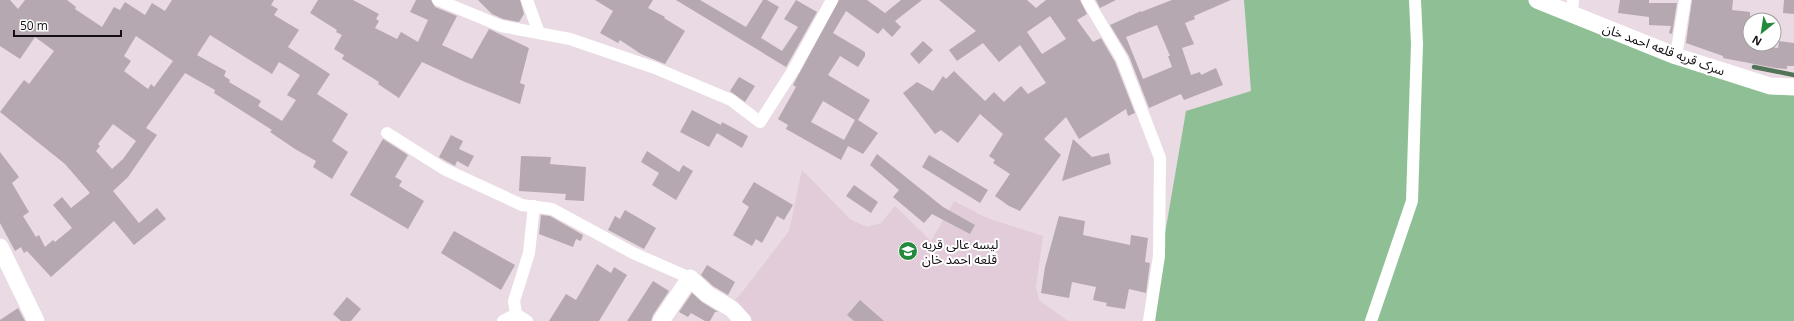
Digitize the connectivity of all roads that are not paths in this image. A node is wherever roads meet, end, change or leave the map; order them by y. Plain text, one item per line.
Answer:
1 (438, 0) edge
2 (527, 0) edge
3 (832, 0) edge
4 (1087, 0) edge
5 (1415, 0) edge
6 (1537, 0) edge
7 (1685, 0) edge
8 (1572, 7) edge
9 (539, 33) junction
10 (1676, 56) junction
11 (1794, 87) edge
12 (387, 133) dead end
13 (534, 206) junction
14 (0, 247) edge
15 (690, 278) junction
16 (516, 314) junction
17 (36, 321) edge
18 (503, 321) edge
19 (527, 321) edge
20 (661, 321) edge
21 (743, 321) edge
22 (1149, 321) edge
23 (1371, 321) edge

1 - 9 street
2 - 9 street
3 - 9 street
4 - 22 street
5 - 23 street
6 - 8 street, سرک قریه قلعه احمد خان
7 - 10 street
8 - 10 street, سرک قریه قلعه احمد خان
10 - 11 street, سرک قریه قلعه احمد خان
12 - 13 street
13 - 15 street
13 - 16 street
14 - 17 street
15 - 20 street
15 - 21 street
16 - 18 street
16 - 19 street

